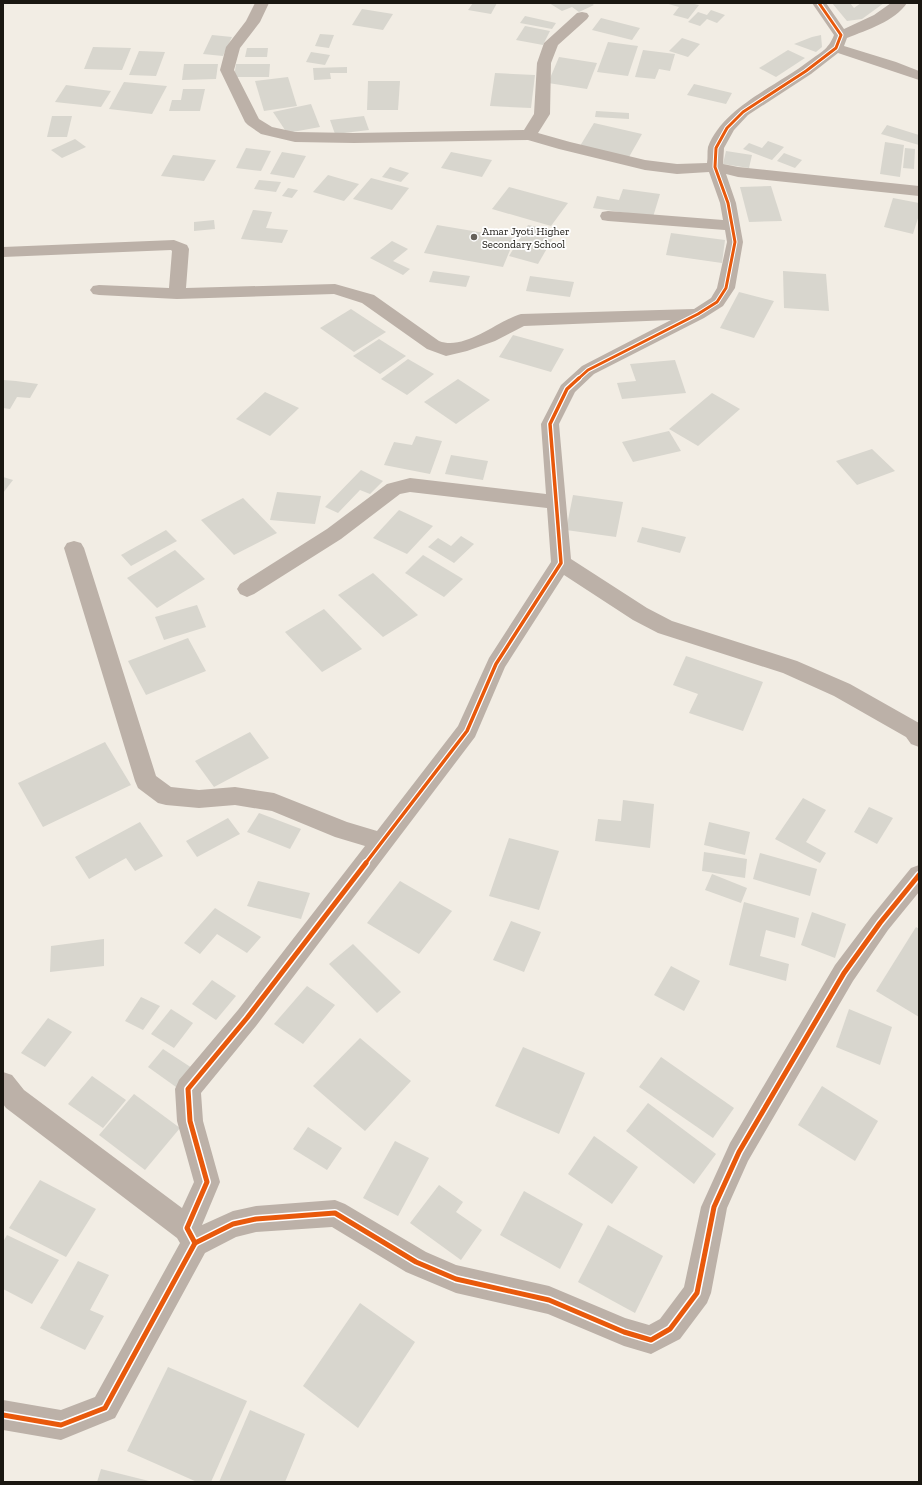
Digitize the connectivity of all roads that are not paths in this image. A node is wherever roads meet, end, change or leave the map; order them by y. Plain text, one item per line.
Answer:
1 (262, 3) edge
2 (819, 3) edge
3 (900, 3) edge
4 (582, 16) dead end
5 (839, 41) junction
6 (919, 76) edge
7 (529, 135) junction
8 (715, 168) junction
9 (919, 191) edge
10 (608, 216) dead end
11 (732, 226) junction
12 (3, 252) edge
13 (99, 290) dead end
14 (177, 294) junction
15 (698, 314) junction
16 (556, 502) junction
17 (74, 548) dead end
18 (561, 563) junction
19 (247, 589) dead end
20 (919, 738) edge
21 (382, 842) junction
22 (919, 875) edge
23 (3, 1084) edge
24 (191, 1235) junction
25 (3, 1415) edge

1 - 7 street
2 - 5 street
3 - 5 street
4 - 7 street
5 - 6 street
5 - 8 street
7 - 8 street
8 - 9 street
8 - 11 street
10 - 11 street
11 - 15 street
12 - 14 street
13 - 14 street
14 - 15 street
15 - 16 street
16 - 18 street
16 - 19 street
17 - 21 street
18 - 20 street
18 - 21 street
21 - 24 street
22 - 24 street
23 - 24 street
24 - 25 street

